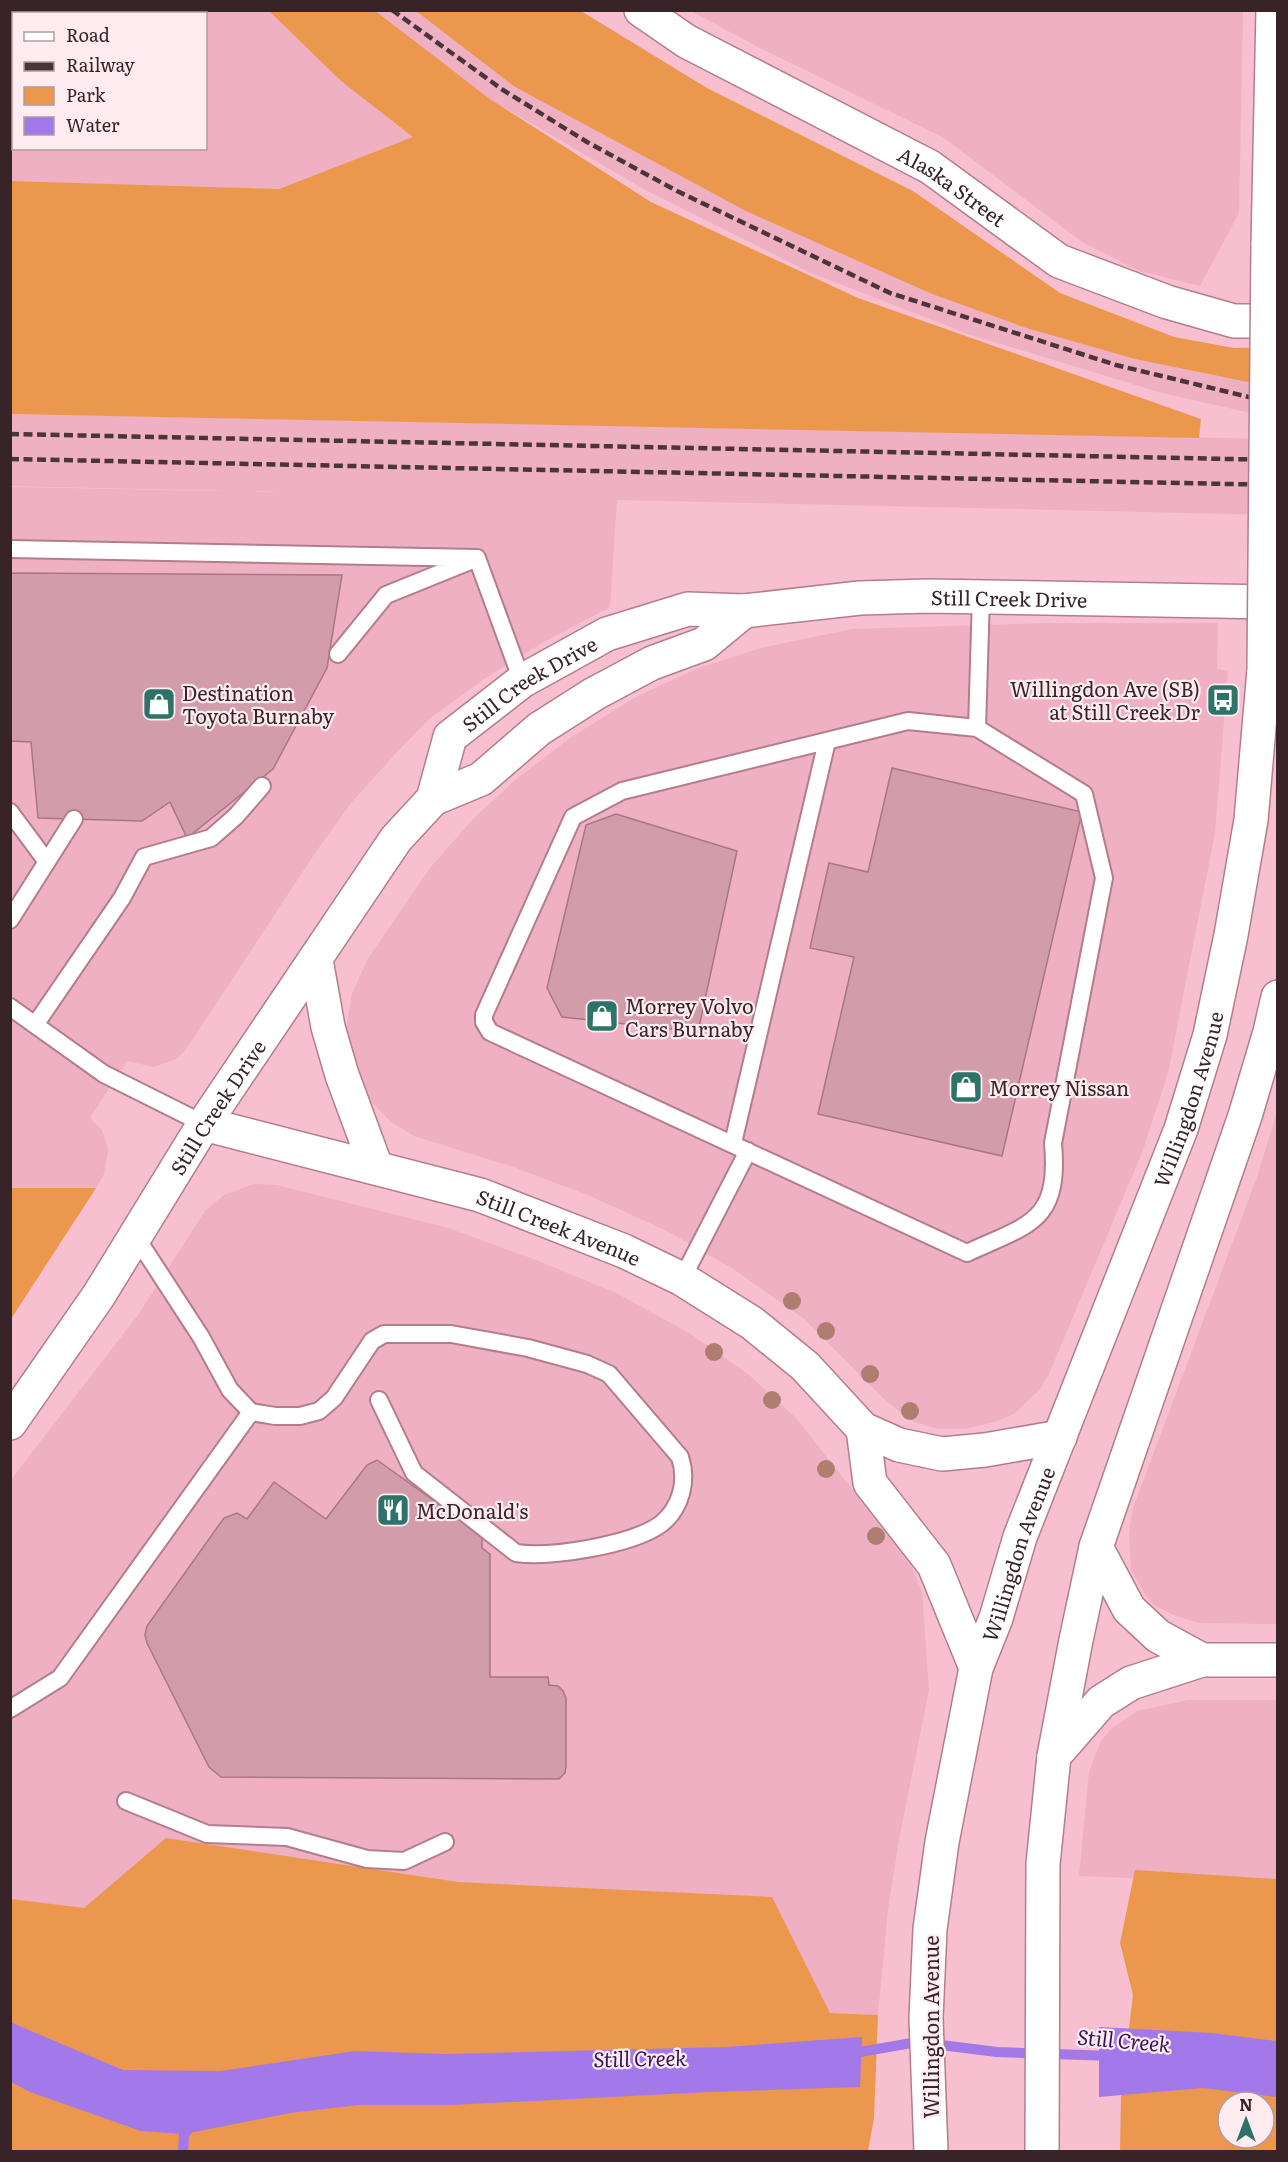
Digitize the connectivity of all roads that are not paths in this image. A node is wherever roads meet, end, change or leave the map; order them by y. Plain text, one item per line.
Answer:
1 (641, 10) edge
2 (1273, 10) edge
3 (1278, 321) edge
4 (10, 549) edge
5 (477, 558) junction
6 (981, 596) junction
7 (1278, 602) edge
8 (744, 611) junction
9 (338, 654) dead end
10 (522, 681) junction
11 (977, 728) junction
12 (827, 741) junction
13 (262, 786) dead end
14 (433, 799) junction
15 (10, 812) edge
16 (74, 819) dead end
17 (47, 862) junction
18 (10, 920) edge
19 (316, 960) junction
20 (1278, 997) edge
21 (10, 1007) edge
22 (35, 1025) junction
23 (204, 1124) junction
24 (740, 1147) junction
25 (376, 1167) junction
26 (136, 1237) junction
27 (682, 1279) junction
28 (379, 1400) dead end
29 (251, 1412) junction
30 (10, 1423) edge
31 (863, 1429) junction
32 (1060, 1437) junction
33 (1096, 1547) junction
34 (1202, 1660) junction
35 (1278, 1660) edge
36 (976, 1668) junction
37 (10, 1709) edge
38 (1054, 1756) junction
39 (126, 1801) dead end
40 (445, 1842) dead end
41 (928, 2104) junction
42 (907, 2151) edge
43 (931, 2151) edge
44 (1042, 2151) edge

1 - 3 street, Alaska Street
2 - 32 street, Willingdon Avenue, bridge
4 - 5 lane
5 - 9 lane
5 - 10 lane
6 - 7 street, Still Creek Drive
6 - 8 street, Still Creek Drive
6 - 11 lane
8 - 10 street, Still Creek Drive
8 - 14 street, Still Creek Drive
10 - 14 street, Still Creek Drive
11 - 12 lane
11 - 24 lane
12 - 24 lane
12 - 24 lane
13 - 22 lane
14 - 19 street, Still Creek Drive
15 - 17 lane
16 - 17 lane
17 - 18 lane
19 - 23 street, Still Creek Drive
19 - 25 street
20 - 33 street
21 - 22 lane
22 - 23 lane
23 - 25 street, Still Creek Avenue
23 - 26 street, Still Creek Drive
24 - 27 lane
25 - 27 street, Still Creek Avenue
26 - 29 lane
26 - 30 street, Still Creek Drive
27 - 31 street, Still Creek Avenue
28 - 29 lane
29 - 37 lane
31 - 32 street, Still Creek Avenue
31 - 36 street
32 - 36 street, Willingdon Avenue
33 - 34 street
33 - 38 street
34 - 35 street
34 - 38 street
36 - 41 street, Willingdon Avenue
38 - 44 street
39 - 40 lane
41 - 42 street
41 - 43 street, Willingdon Avenue

